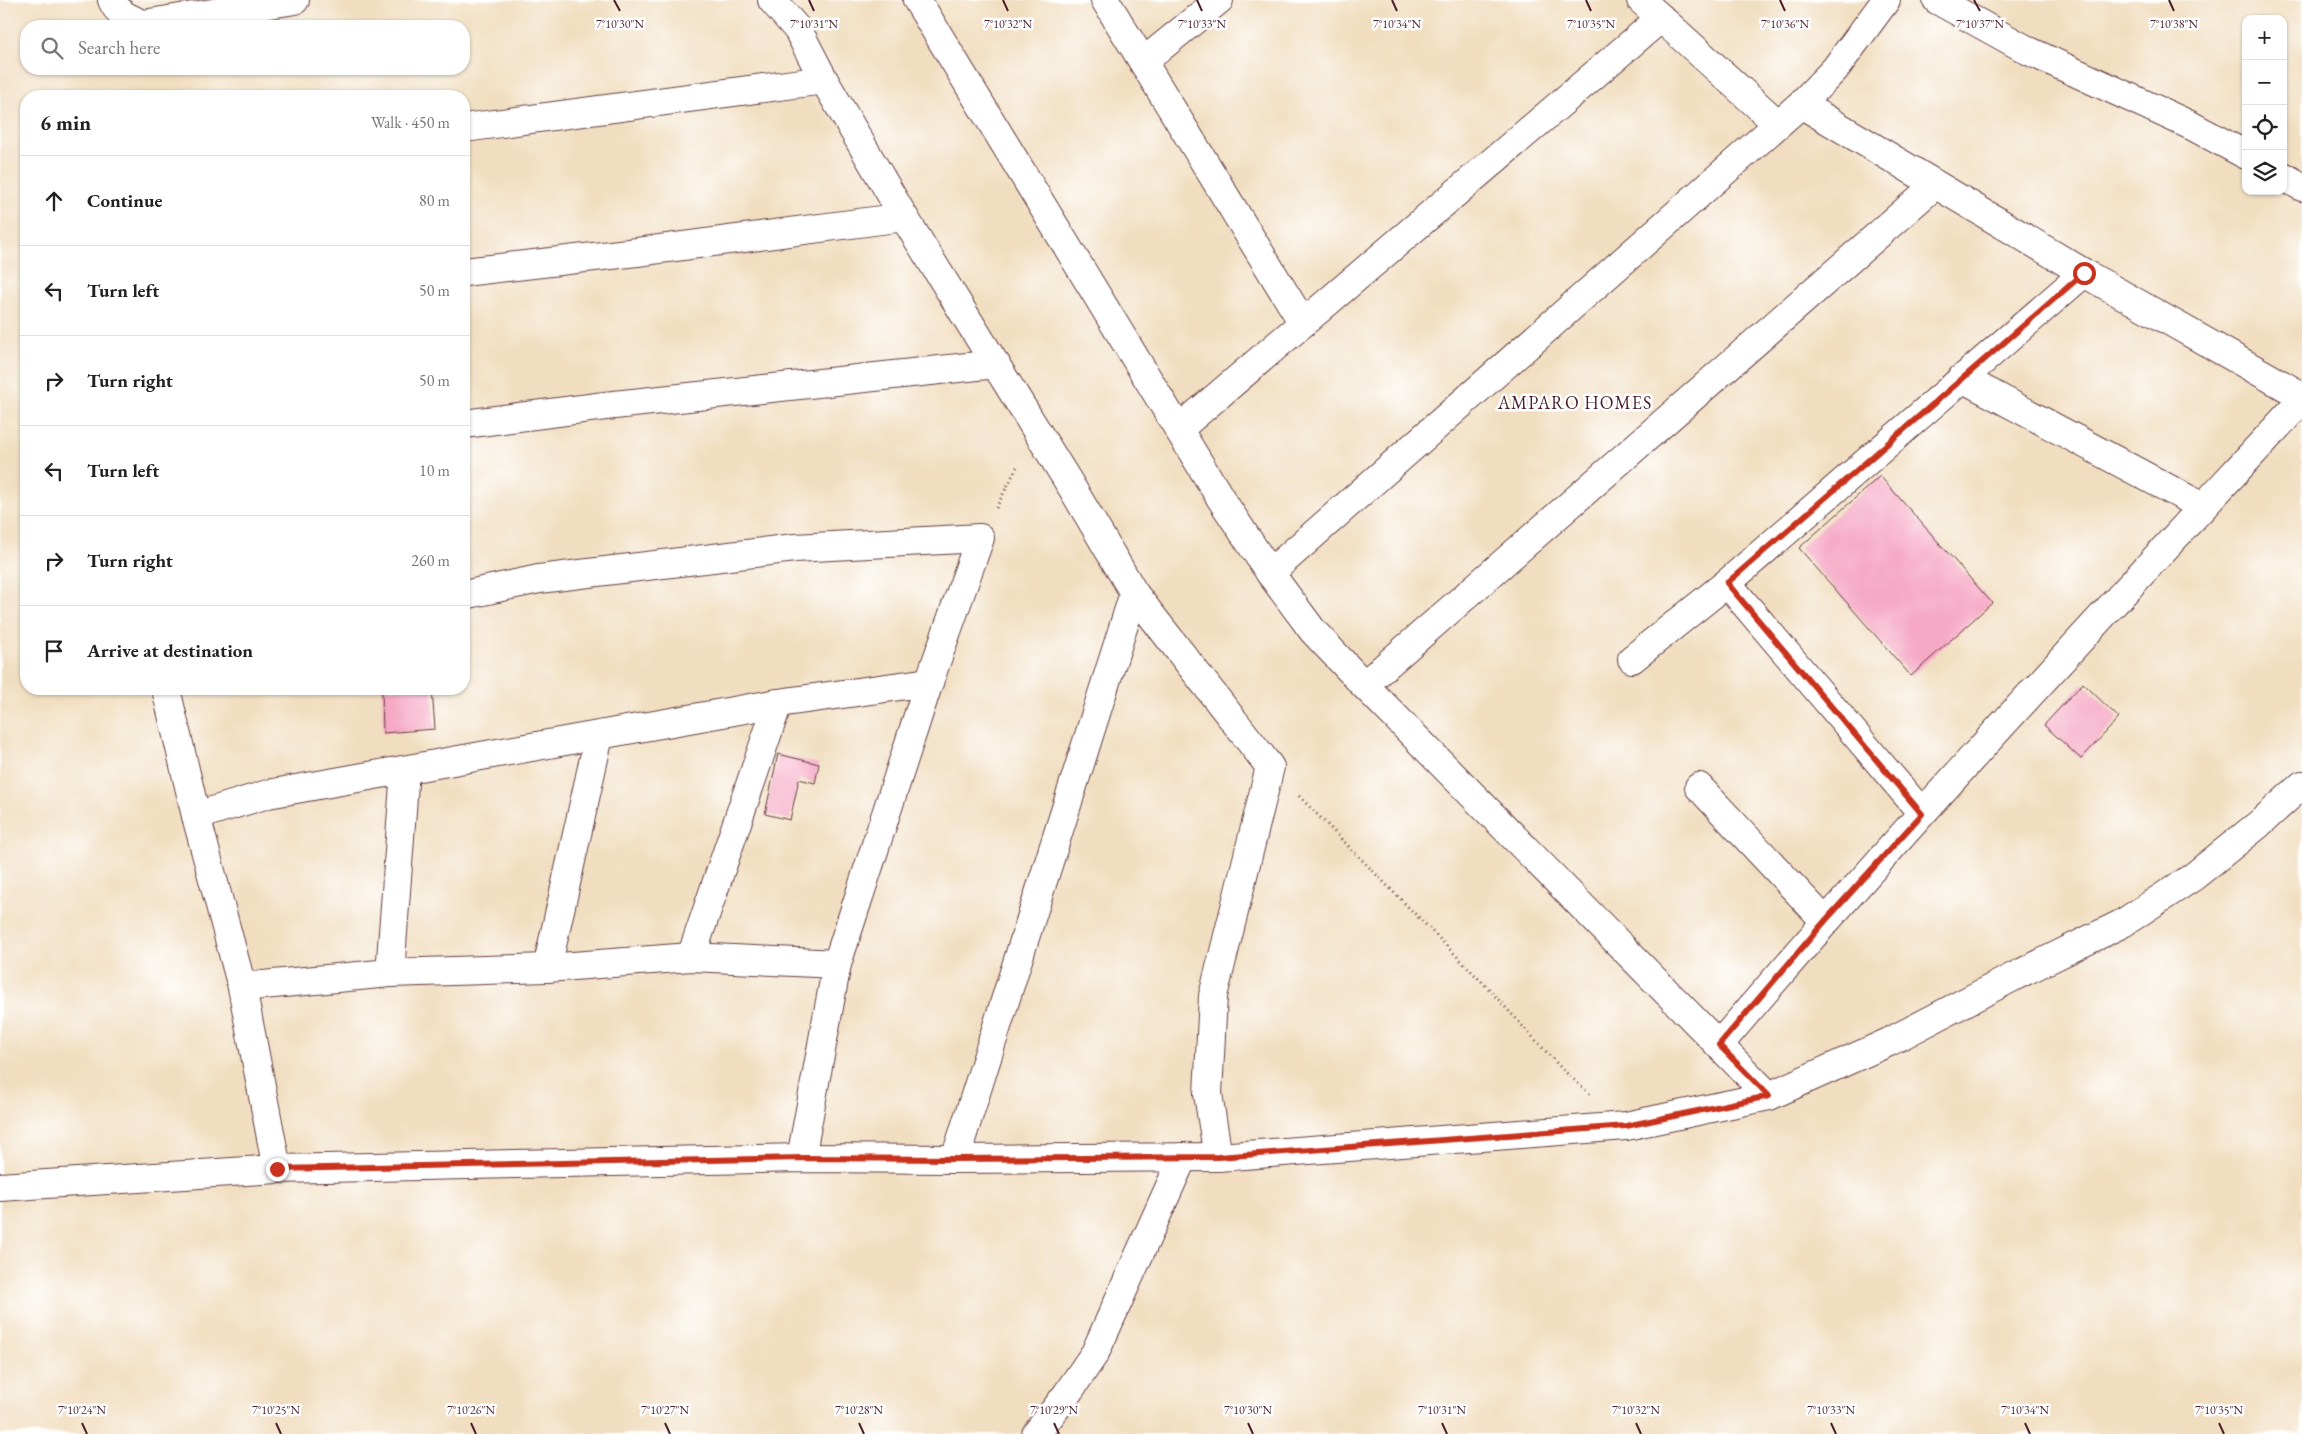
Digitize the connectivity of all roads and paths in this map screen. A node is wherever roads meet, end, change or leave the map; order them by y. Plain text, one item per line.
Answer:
1 (112, 0) edge
2 (295, 0) edge
3 (772, 0) edge
4 (918, 0) edge
5 (1105, 0) edge
6 (1219, 0) edge
7 (1641, 0) edge
8 (1886, 0) edge
9 (1936, 0) edge
10 (250, 4) edge
11 (1661, 18) junction
12 (133, 20) edge
13 (164, 20) edge
14 (1143, 62) junction
15 (824, 80) junction
16 (1801, 104) junction
17 (1778, 124) junction
18 (470, 127) edge
19 (2242, 153) edge
20 (2287, 178) edge
21 (1935, 185) junction
22 (2302, 187) edge
23 (904, 217) junction
24 (470, 271) edge
25 (2084, 273) junction
26 (1303, 323) junction
27 (996, 364) junction
28 (1962, 378) junction
29 (2302, 396) edge
30 (2302, 400) edge
31 (470, 423) edge
32 (1180, 428) junction
33 (1036, 431) junction
34 (2203, 507) junction
35 (980, 538) junction
36 (1270, 573) junction
37 (1727, 583) junction
38 (470, 593) edge
39 (1134, 593) junction
40 (1632, 660) dead end
41 (930, 682) junction
42 (1364, 685) junction
43 (167, 695) edge
44 (778, 703) junction
45 (599, 736) junction
46 (1270, 768) junction
47 (405, 770) junction
48 (2302, 786) edge
49 (1699, 787) dead end
50 (1922, 814) junction
51 (196, 816) junction
52 (1825, 921) junction
53 (691, 957) junction
54 (837, 964) junction
55 (547, 968) junction
56 (390, 973) junction
57 (242, 987) junction
58 (1719, 1045) junction
59 (1769, 1096) junction
60 (1626, 1126) junction
61 (1183, 1157) junction
62 (1218, 1157) junction
63 (801, 1158) junction
64 (955, 1159) junction
65 (277, 1169) junction
66 (0, 1187) edge
67 (1036, 1434) edge

1 - 12 street
2 - 10 street
3 - 15 street
4 - 32 street
5 - 14 street
6 - 14 street
7 - 11 street
8 - 16 street
9 - 19 street
10 - 13 street
11 - 17 street
11 - 26 street
14 - 26 street
15 - 18 street
15 - 23 street
16 - 17 street
16 - 21 street
17 - 36 street
20 - 22 street
21 - 25 street
21 - 42 street
23 - 24 street
23 - 27 street
25 - 28 street
25 - 29 street
26 - 32 street
27 - 31 street
27 - 33 street
28 - 34 street
28 - 37 street
30 - 34 street
32 - 36 street
33 - 35 path
33 - 39 street
34 - 50 street
35 - 38 street
35 - 41 street
36 - 42 street
37 - 40 street
37 - 50 street
39 - 46 street
39 - 64 street
41 - 44 street
41 - 54 street
42 - 58 street
43 - 51 street
44 - 45 street
44 - 53 street
45 - 47 street
45 - 55 street
46 - 60 path
46 - 62 street
47 - 51 street
47 - 56 street
48 - 59 street
49 - 52 street
50 - 52 street
51 - 57 street
52 - 58 street
53 - 54 street
53 - 55 street
54 - 63 street
55 - 56 street
56 - 57 street
57 - 65 street
58 - 59 street
59 - 60 street
60 - 62 street
61 - 62 street
61 - 64 street
61 - 67 street
63 - 64 street
63 - 65 street
65 - 66 street

